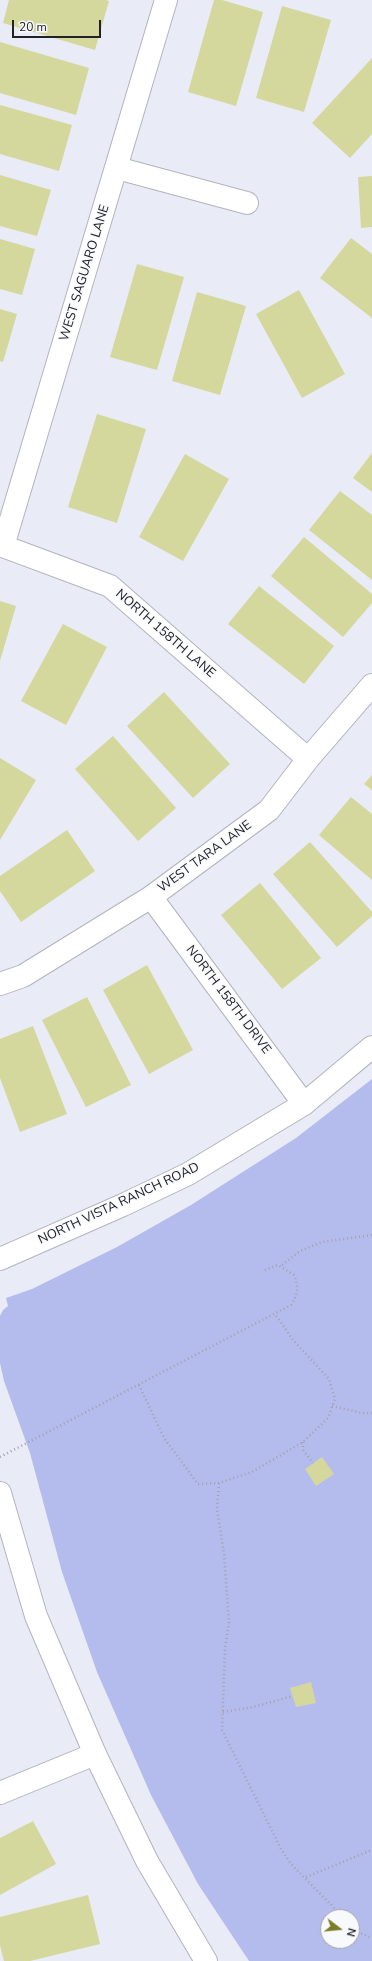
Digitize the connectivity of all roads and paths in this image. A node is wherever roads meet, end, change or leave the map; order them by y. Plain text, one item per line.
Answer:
1 (166, 0) edge
2 (117, 168) junction
3 (247, 204) dead end
4 (2, 545) edge
5 (372, 685) edge
6 (308, 759) junction
7 (151, 897) junction
8 (0, 984) edge
9 (372, 1047) edge
10 (304, 1104) junction
11 (372, 1235) edge
12 (0, 1259) edge
13 (282, 1265) junction
14 (265, 1270) dead end
15 (275, 1314) junction
16 (139, 1385) junction
17 (332, 1406) junction
18 (372, 1413) edge
19 (303, 1442) junction
20 (0, 1456) edge
21 (313, 1463) dead end
22 (218, 1483) junction
23 (0, 1493) edge
24 (292, 1696) dead end
25 (223, 1712) junction
26 (95, 1754) junction
27 (0, 1792) edge
28 (372, 1850) edge
29 (306, 1877) junction
30 (336, 1909) edge
31 (360, 1933) edge
32 (372, 1938) edge
33 (206, 1961) edge

1 - 2 street, WEST SAGUARO LANE
2 - 3 street
2 - 4 street, WEST SAGUARO LANE
4 - 6 street, NORTH 158TH LANE
5 - 6 street, WEST TARA LANE
6 - 7 street, WEST TARA LANE
7 - 8 street, WEST TARA LANE
7 - 10 street, NORTH 158TH DRIVE
9 - 10 street, NORTH VISTA RANCH ROAD
10 - 12 street, NORTH VISTA RANCH ROAD
11 - 13 path
13 - 14 path
13 - 15 path
15 - 16 path
15 - 17 path
16 - 20 path
16 - 22 path
17 - 18 path
17 - 19 path
19 - 21 path
19 - 22 path
22 - 25 path
23 - 26 street
24 - 25 path
25 - 29 path
26 - 27 street
26 - 33 street
28 - 29 path
29 - 30 path
31 - 32 path

